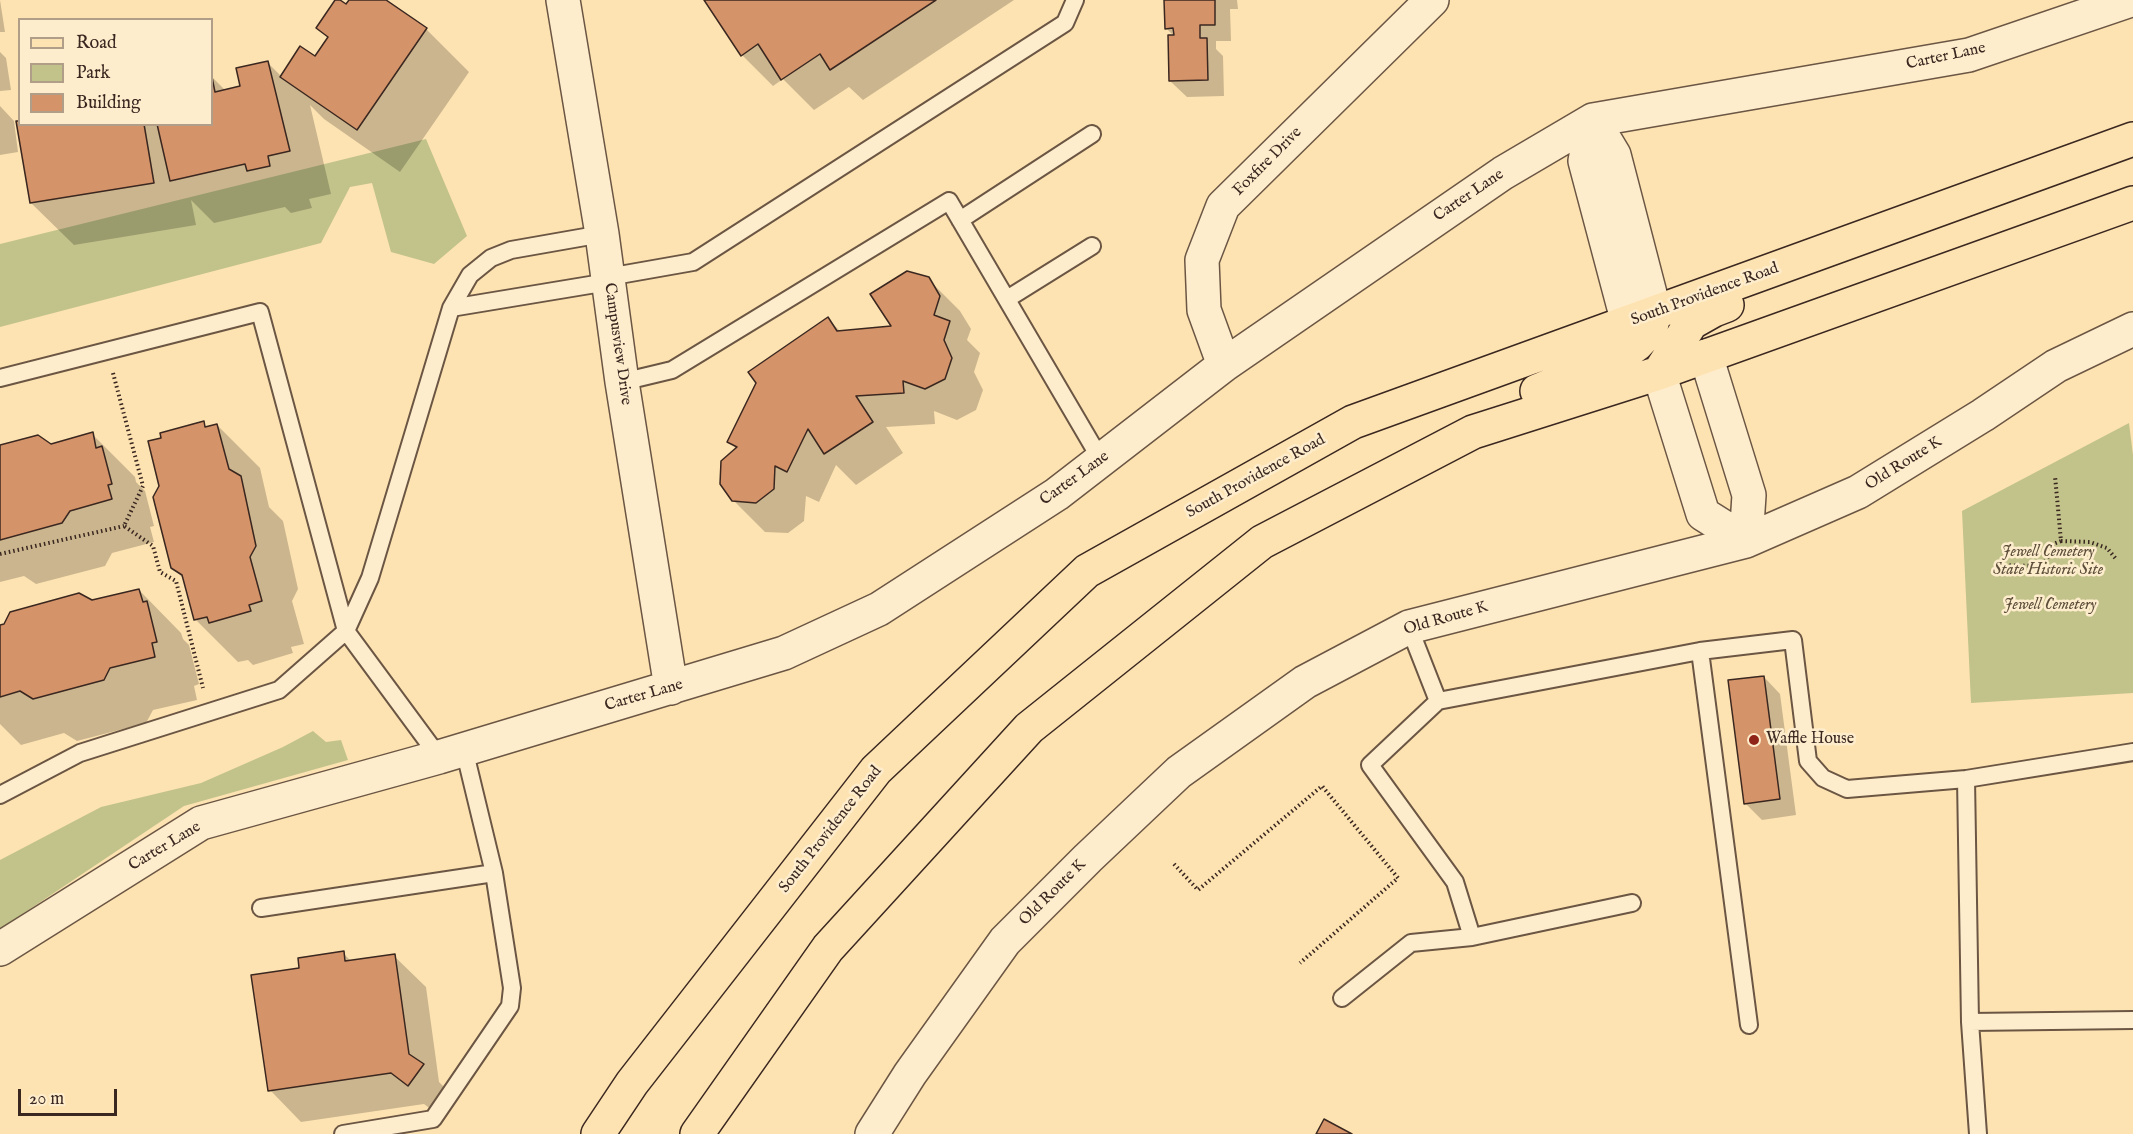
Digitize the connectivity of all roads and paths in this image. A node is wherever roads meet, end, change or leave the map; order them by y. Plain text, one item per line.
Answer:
1 (563, 0) edge
2 (1075, 0) edge
3 (1432, 0) edge
4 (2131, 0) edge
5 (1593, 120) junction
6 (1092, 135) dead end
7 (2133, 139) edge
8 (2133, 203) edge
9 (960, 220) junction
10 (602, 234) junction
11 (1850, 243) junction
12 (1092, 246) dead end
13 (608, 280) junction
14 (1006, 299) junction
15 (451, 308) junction
16 (1642, 318) junction
17 (2133, 329) edge
18 (107, 351) junction
19 (1706, 356) junction
20 (1224, 365) junction
21 (1659, 373) junction
22 (0, 378) edge
23 (622, 382) junction
24 (1473, 432) junction
25 (1101, 460) junction
26 (2055, 476) dead end
27 (124, 526) junction
28 (1746, 541) junction
29 (2061, 541) junction
30 (0, 554) edge
31 (2116, 559) dead end
32 (1996, 565) dead end
33 (1409, 627) junction
34 (346, 632) junction
35 (1700, 651) junction
36 (671, 688) junction
37 (1438, 700) junction
38 (209, 712) junction
39 (2133, 752) edge
40 (452, 753) junction
41 (1966, 779) junction
42 (0, 795) edge
43 (1174, 864) dead end
44 (494, 873) junction
45 (1632, 903) dead end
46 (261, 908) dead end
47 (1472, 938) junction
48 (0, 949) edge
49 (1300, 963) dead end
50 (1342, 998) dead end
51 (2133, 1020) edge
52 (1970, 1022) junction
53 (1749, 1025) dead end
54 (343, 1134) edge
55 (598, 1134) edge
56 (698, 1134) edge
57 (872, 1134) edge
58 (1978, 1134) edge

1 - 10 street, Campusview Drive
2 - 13 lane
3 - 20 street, Foxfire Drive
4 - 5 street, Carter Lane
5 - 16 street
5 - 20 street, Carter Lane
6 - 9 lane
7 - 11 main road, South Providence Road
8 - 19 main road
9 - 14 lane
9 - 23 lane
10 - 13 street, Campusview Drive
10 - 15 lane
11 - 16 main road, South Providence Road
11 - 21 main road
12 - 14 lane
13 - 15 lane
13 - 23 street, Campusview Drive
14 - 25 lane
15 - 34 lane
16 - 24 main road
16 - 55 main road, South Providence Road
17 - 28 street, Old Route K
18 - 22 lane
18 - 27 path
18 - 34 lane
19 - 21 main road
19 - 28 street
20 - 25 street, Carter Lane
21 - 24 main road
21 - 28 street
23 - 36 street, Campusview Drive
24 - 56 main road
25 - 36 street, Carter Lane
26 - 29 path
27 - 30 path
27 - 38 path
28 - 33 street, Old Route K
29 - 31 path
29 - 32 path
33 - 37 lane
33 - 57 street, Old Route K
34 - 38 lane
34 - 40 lane
35 - 37 lane
35 - 41 lane
35 - 53 lane
36 - 40 street, Carter Lane
37 - 47 lane
38 - 42 lane
39 - 41 lane
40 - 44 lane
40 - 48 street, Carter Lane
41 - 52 lane
43 - 49 path
44 - 46 lane
44 - 54 lane
45 - 47 lane
47 - 50 lane
51 - 52 lane
52 - 58 lane

